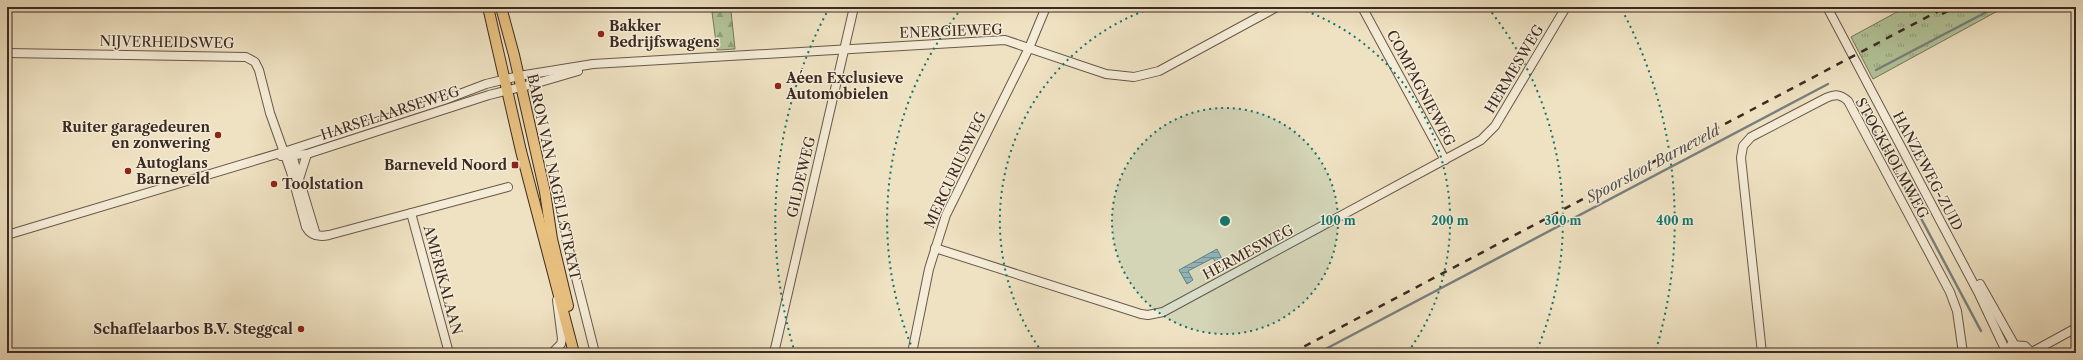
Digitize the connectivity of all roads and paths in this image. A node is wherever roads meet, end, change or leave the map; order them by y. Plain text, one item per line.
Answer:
1 (488, 7) edge
2 (501, 7) edge
3 (854, 7) edge
4 (1046, 7) edge
5 (1277, 7) edge
6 (1362, 7) edge
7 (1827, 7) edge
8 (1833, 7) edge
9 (1565, 8) edge
10 (1029, 48) junction
11 (844, 49) junction
12 (7, 53) edge
13 (628, 61) junction
14 (519, 76) junction
15 (505, 79) junction
16 (521, 87) junction
17 (507, 90) junction
18 (288, 153) junction
19 (307, 154) junction
20 (1445, 160) junction
21 (300, 176) junction
22 (508, 187) dead end
23 (411, 214) junction
24 (565, 226) dead end
25 (7, 235) edge
26 (316, 235) junction
27 (935, 248) junction
28 (557, 291) junction
29 (2076, 328) edge
30 (2014, 344) junction
31 (2004, 351) edge
32 (449, 353) edge
33 (552, 353) edge
34 (574, 353) edge
35 (579, 353) edge
36 (595, 353) edge
37 (774, 353) edge
38 (912, 353) edge
39 (1762, 353) edge
40 (1963, 353) edge
41 (2032, 353) edge

1 - 15 main road, BARON VAN NAGELLSTRAAT
2 - 14 main road, BARON VAN NAGELLSTRAAT
3 - 11 street, GILDEWEG
4 - 10 street, MERCURIUSWEG
5 - 10 street, ENERGIEWEG
6 - 20 street, COMPAGNIEWEG
7 - 31 street, HANZEWEG-ZUID
8 - 30 street, HANZEWEG-ZUID
9 - 20 street, HERMESWEG
10 - 11 street, ENERGIEWEG
10 - 27 street, MERCURIUSWEG
11 - 13 street, ENERGIEWEG
11 - 37 street, GILDEWEG
12 - 18 street, NIJVERHEIDSWEG
13 - 14 street, ENERGIEWEG
13 - 16 street, ENERGIEWEG
14 - 15 street, HARSELAARSEWEG
14 - 16 main road, BARON VAN NAGELLSTRAAT
15 - 17 main road, BARON VAN NAGELLSTRAAT
15 - 18 street, HARSELAARSEWEG
16 - 17 street, HARSELAARSEWEG
16 - 35 main road, BARON VAN NAGELLSTRAAT
17 - 19 street, HARSELAARSEWEG
17 - 28 main road, BARON VAN NAGELLSTRAAT
18 - 19 street, HARSELAARSEWEG
18 - 21 street
18 - 25 street, HARSELAARSEWEG
18 - 26 street
19 - 21 street
20 - 27 street, HERMESWEG
21 - 26 street
22 - 23 street, AMERIKALAAN
23 - 26 street, AMERIKALAAN
23 - 32 street, AMERIKALAAN
24 - 36 street
27 - 38 street, MERCURIUSWEG
28 - 33 street, BARON VAN NAGELLSTRAAT
28 - 34 main road, BARON VAN NAGELLSTRAAT
29 - 41 street
30 - 31 street
30 - 41 street
39 - 40 street, STOCKHOLMWEG

